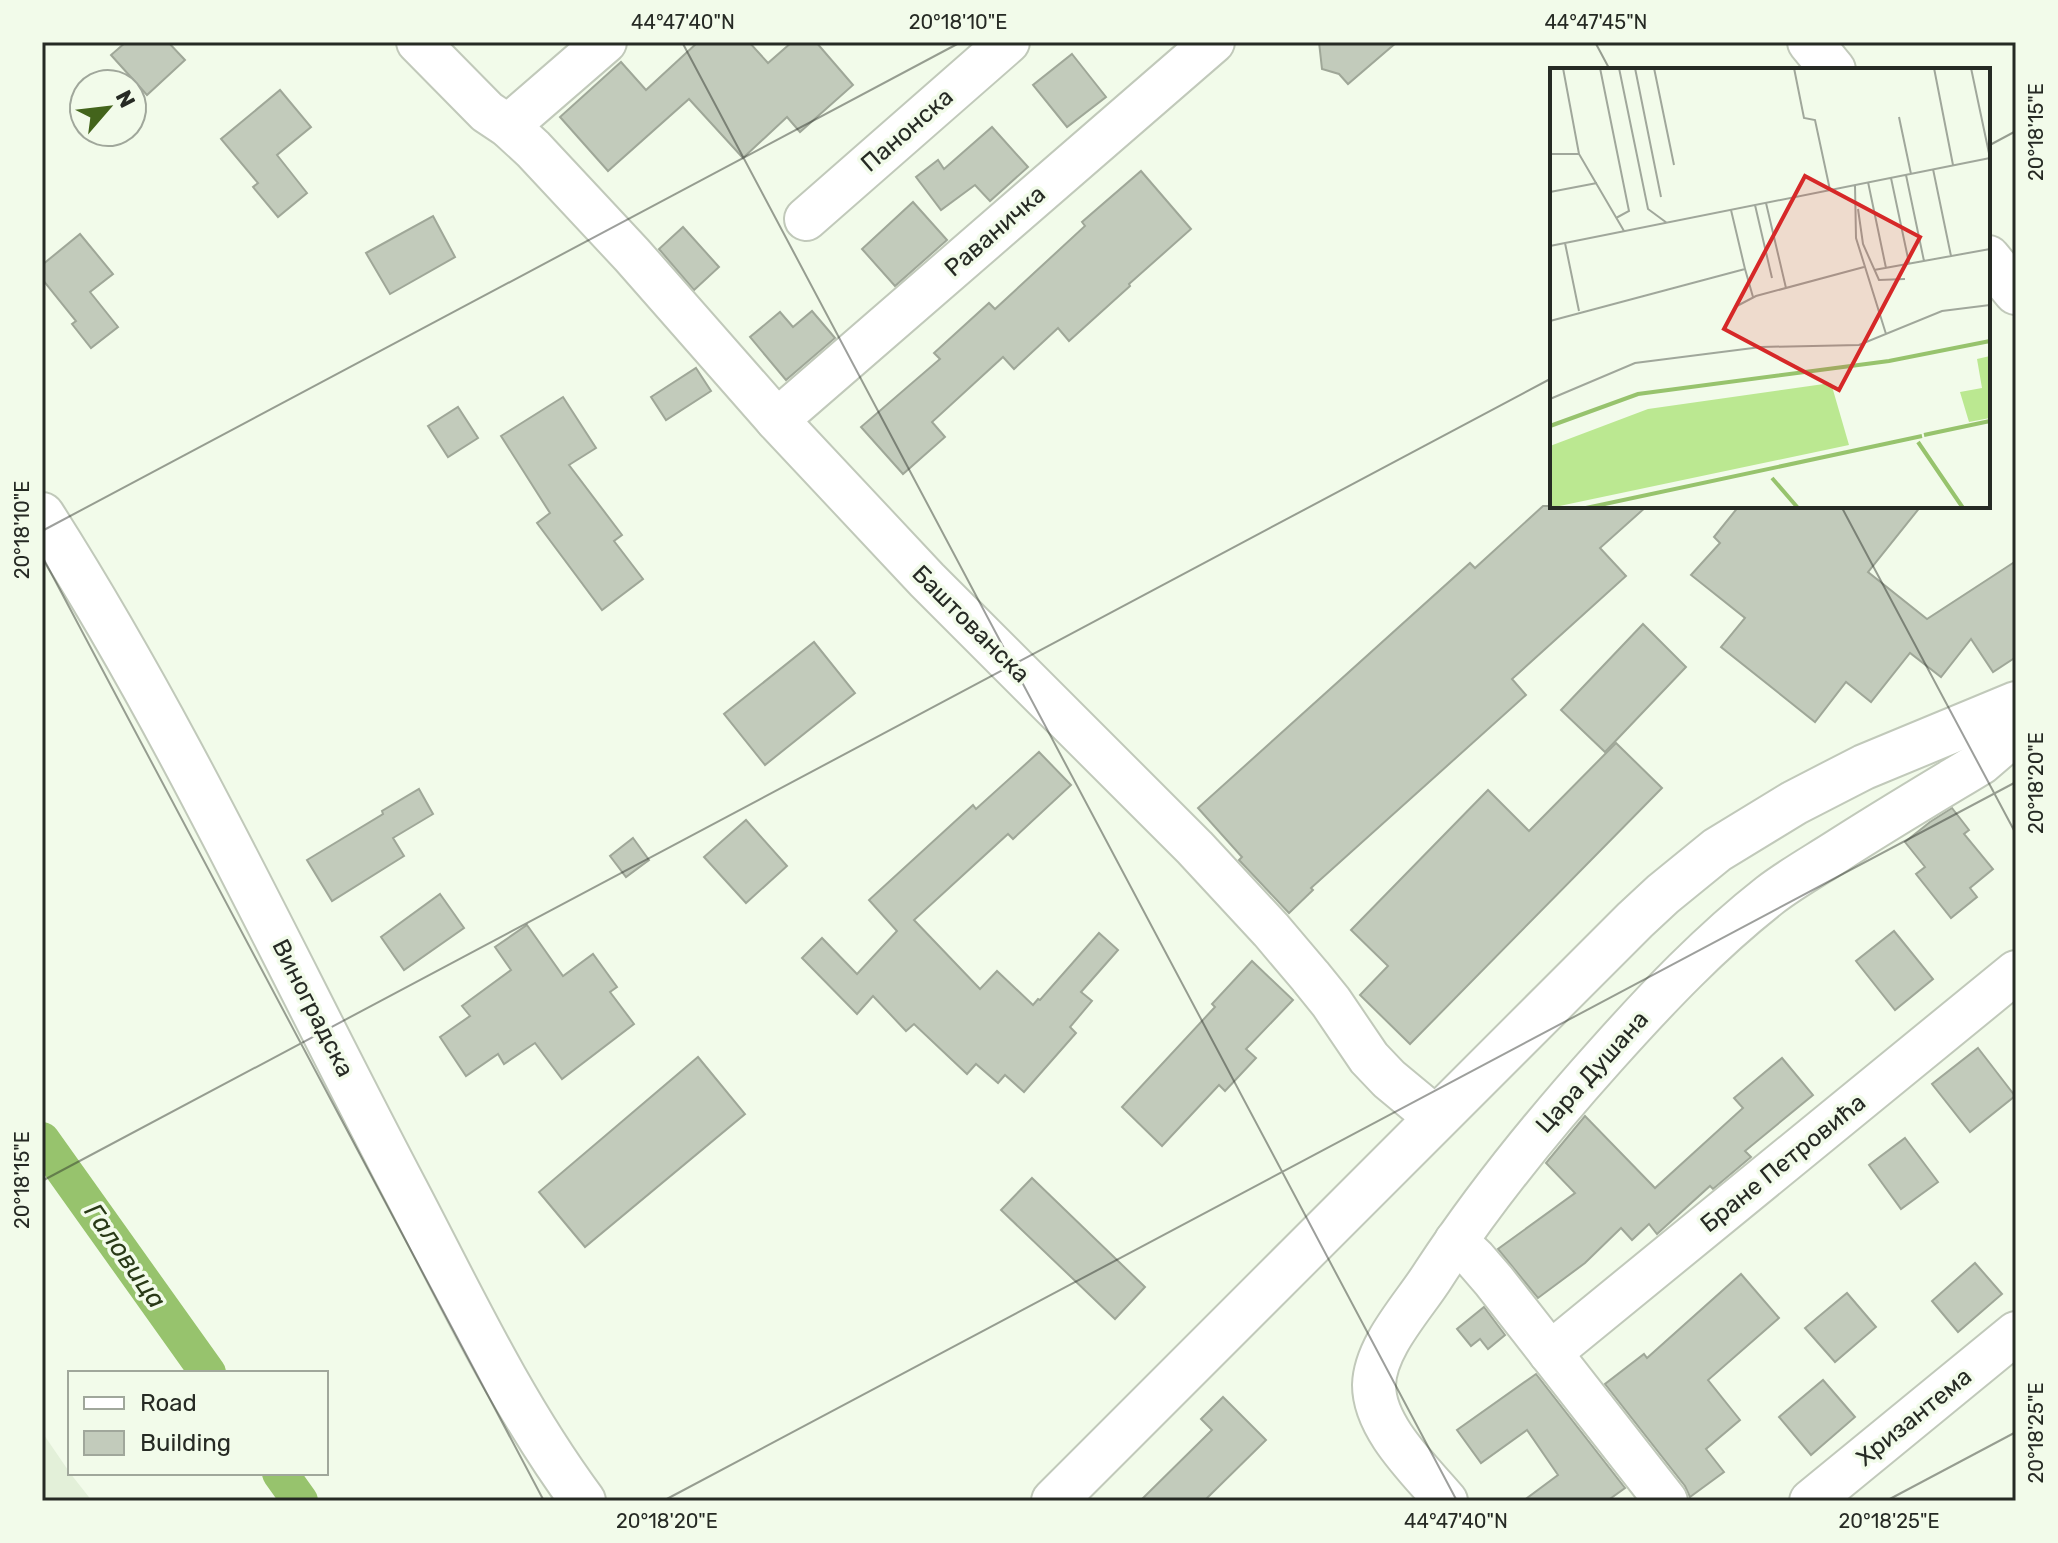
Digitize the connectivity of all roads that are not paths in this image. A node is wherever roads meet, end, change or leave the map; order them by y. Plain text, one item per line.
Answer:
1 (418, 42) edge
2 (605, 42) edge
3 (1008, 42) edge
4 (1213, 42) edge
5 (1810, 42) edge
6 (1831, 68) edge
7 (508, 126) junction
8 (806, 219) dead end
9 (1990, 260) edge
10 (2016, 292) edge
11 (777, 420) junction
12 (42, 515) edge
13 (2016, 704) edge
14 (2016, 727) edge
15 (2016, 972) edge
16 (1429, 1113) junction
17 (1456, 1241) junction
18 (2016, 1333) edge
19 (1550, 1353) junction
20 (583, 1501) edge
21 (1054, 1501) edge
22 (1446, 1501) edge
23 (1666, 1501) edge
24 (1811, 1501) edge

1 - 7 street, Баштованска
2 - 7 street
3 - 8 street, Панонска
4 - 11 street, Раваничка
5 - 6 street
7 - 11 street, Баштованска
9 - 10 street
11 - 16 street, Баштованска
12 - 20 street, Виноградска
13 - 16 street
14 - 17 street, Цара Душана
15 - 19 street, Бране Петровића
16 - 21 street
17 - 19 street
17 - 22 street
18 - 24 street, Хризантема
19 - 23 street

